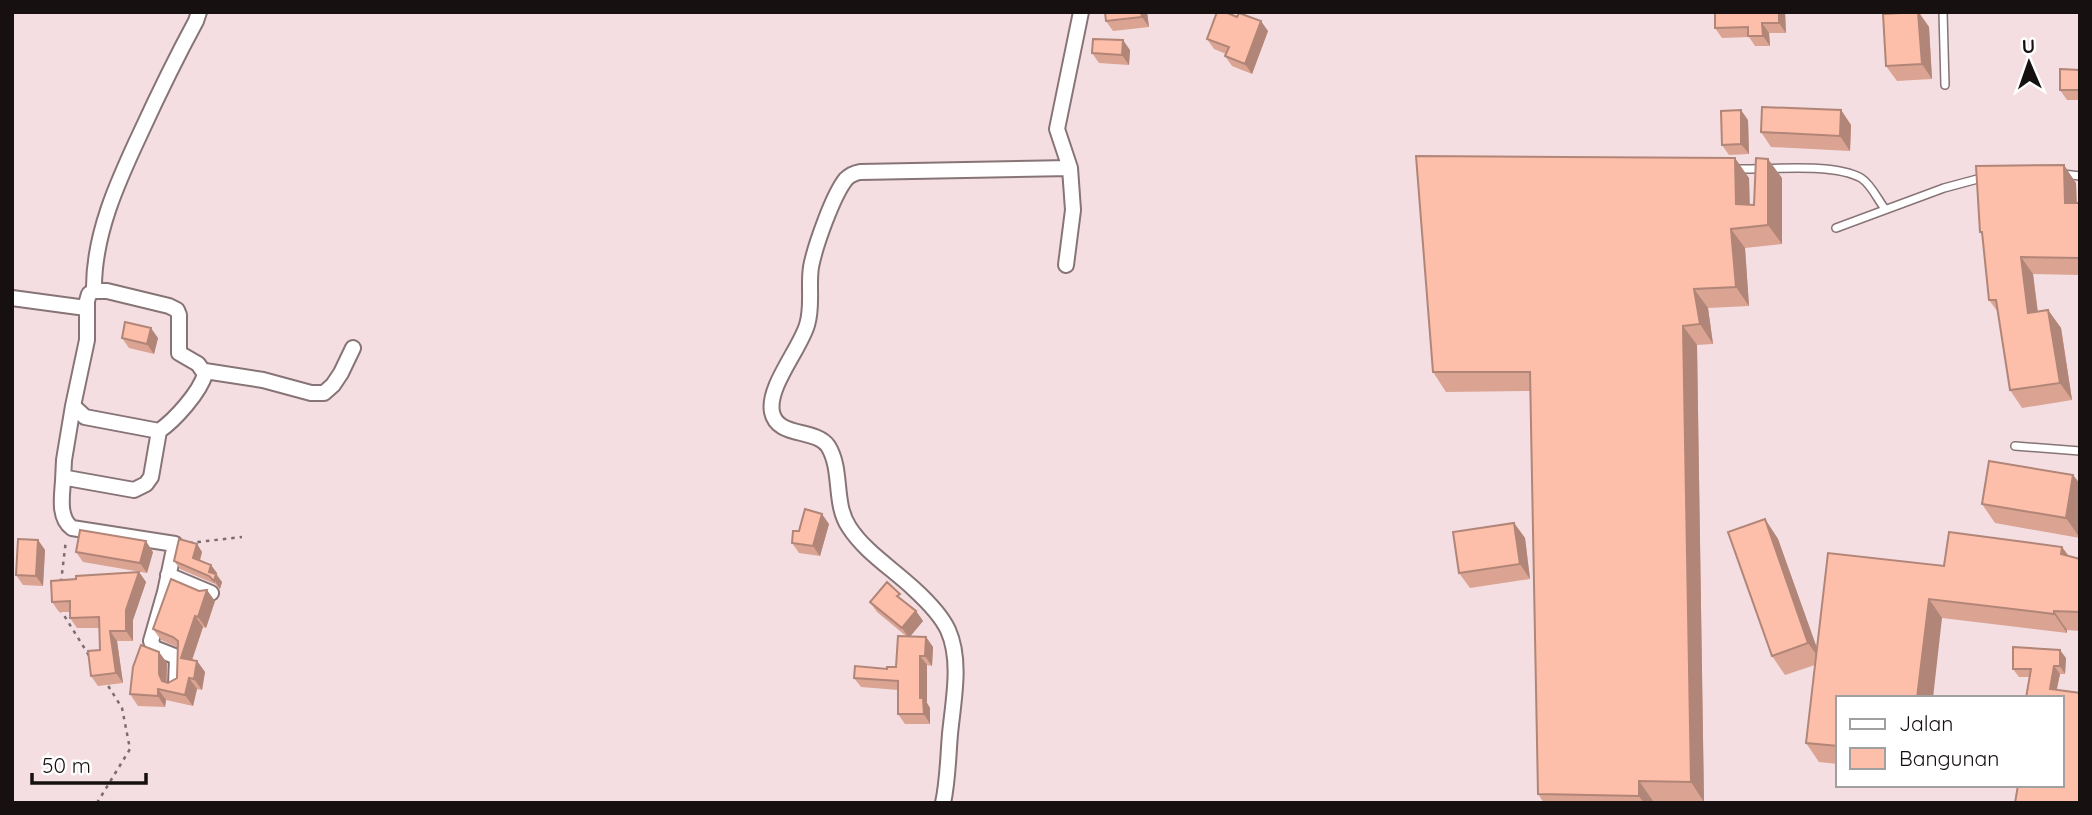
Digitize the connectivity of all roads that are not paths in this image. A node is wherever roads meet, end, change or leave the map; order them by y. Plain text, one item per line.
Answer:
1 (199, 12) edge
2 (1081, 12) edge
3 (1943, 12) edge
4 (1945, 85) dead end
5 (1070, 168) junction
6 (1719, 169) edge
7 (2058, 174) edge
8 (1995, 176) edge
9 (2080, 176) edge
10 (1885, 209) junction
11 (1836, 228) dead end
12 (1066, 265) dead end
13 (94, 291) junction
14 (12, 298) edge
15 (86, 308) junction
16 (353, 348) dead end
17 (205, 371) junction
18 (72, 406) junction
19 (159, 431) junction
20 (2015, 446) dead end
21 (2080, 451) edge
22 (64, 481) junction
23 (168, 575) junction
24 (211, 593) dead end
25 (176, 685) edge
26 (943, 803) edge

1 - 13 street
2 - 5 street
3 - 4 lane
5 - 12 street
5 - 26 street
6 - 10 lane
7 - 9 lane
8 - 10 lane
10 - 11 lane
13 - 15 street
13 - 17 street
14 - 15 street
15 - 18 street
16 - 17 street
17 - 19 street
18 - 19 street
18 - 22 street
19 - 22 street
20 - 21 lane
22 - 23 street
23 - 24 street
23 - 25 street

